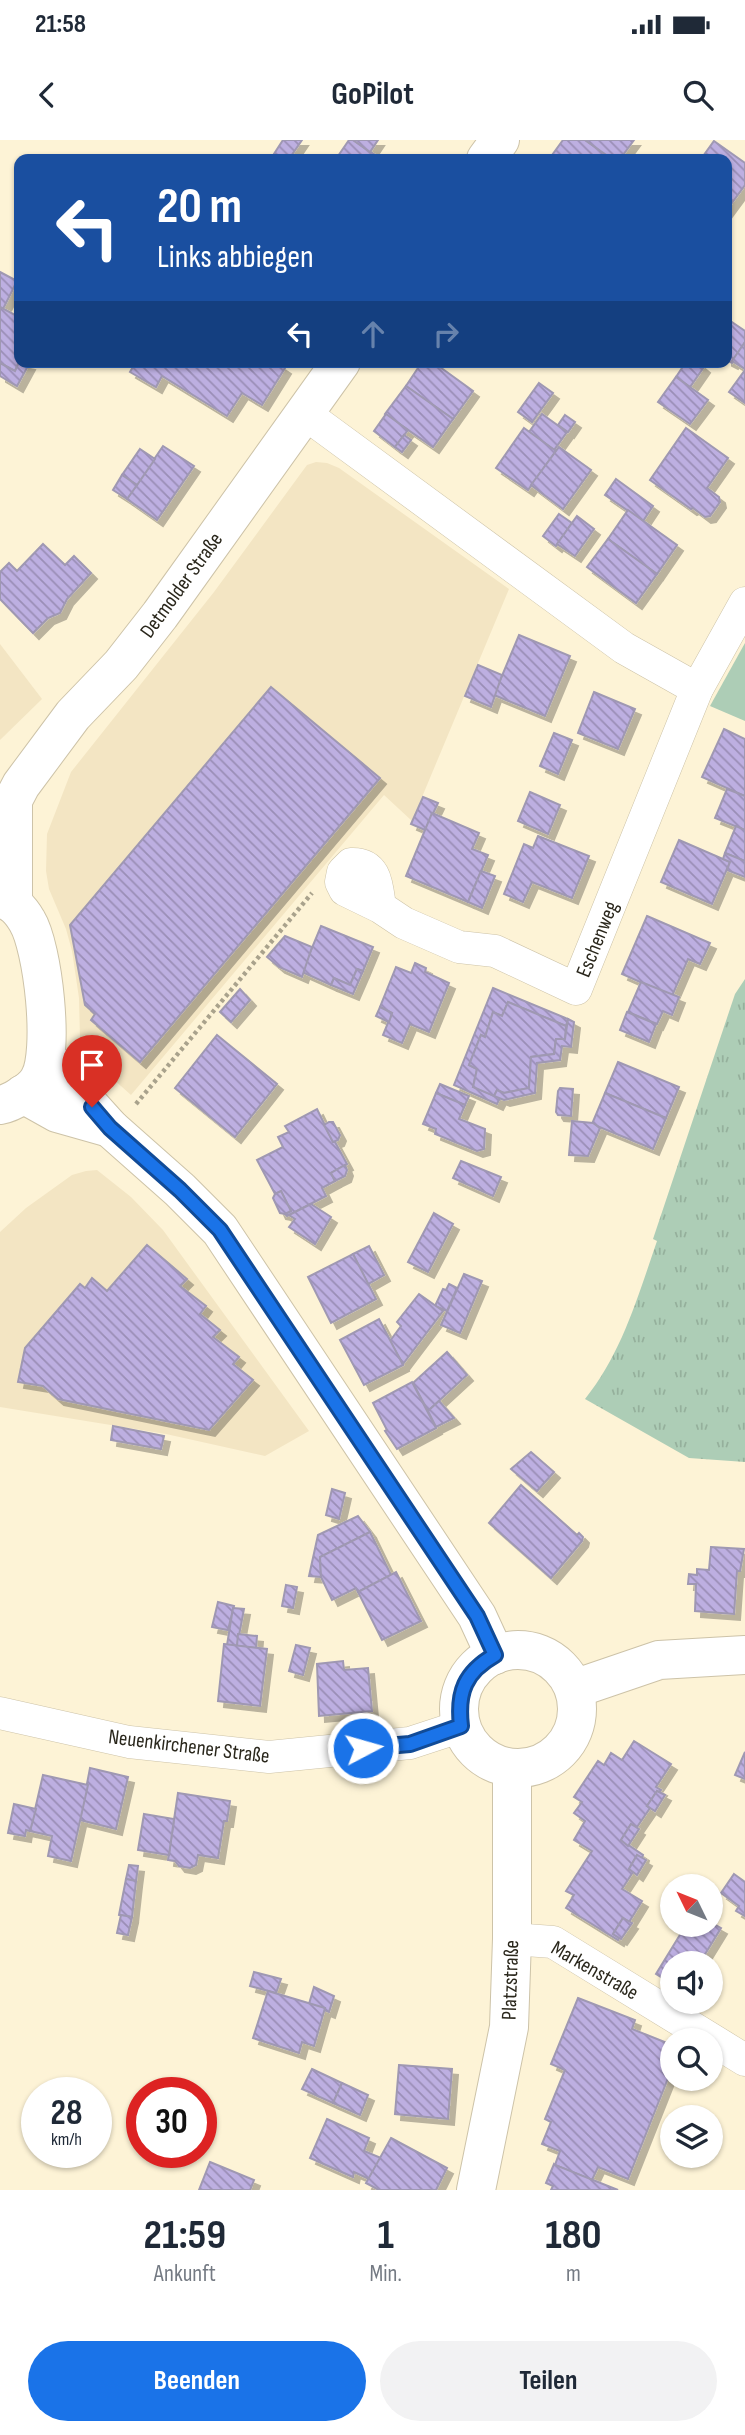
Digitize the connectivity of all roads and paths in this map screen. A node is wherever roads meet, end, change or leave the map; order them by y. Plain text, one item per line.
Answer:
1 (337, 368) edge
2 (304, 413) junction
3 (745, 603) edge
4 (697, 689) junction
5 (6, 813) edge
6 (341, 882) joint
7 (7, 900) edge
8 (46, 1057) junction
9 (11, 1100) edge
10 (113, 1131) junction
11 (495, 1655) junction
12 (745, 1655) edge
13 (574, 1689) junction
14 (0, 1713) edge
15 (461, 1726) junction
16 (512, 1768) junction
17 (512, 1939) junction
18 (745, 2060) edge
19 (476, 2190) edge

1 - 2 street, Detmolder Straße
2 - 4 street
2 - 5 street, Detmolder Straße
3 - 4 street, Eschenweg
4 - 6 street, Eschenweg
5 - 7 street, Detmolder Straße
6 - 10 path
7 - 8 street
8 - 9 street
8 - 10 street
9 - 10 street
10 - 11 street
11 - 13 street
11 - 15 street
12 - 13 street
13 - 16 street
14 - 15 street, Neuenkirchener Straße
15 - 16 street
16 - 17 street, Platzstraße
17 - 18 street, Markenstraße
17 - 19 street, Platzstraße

